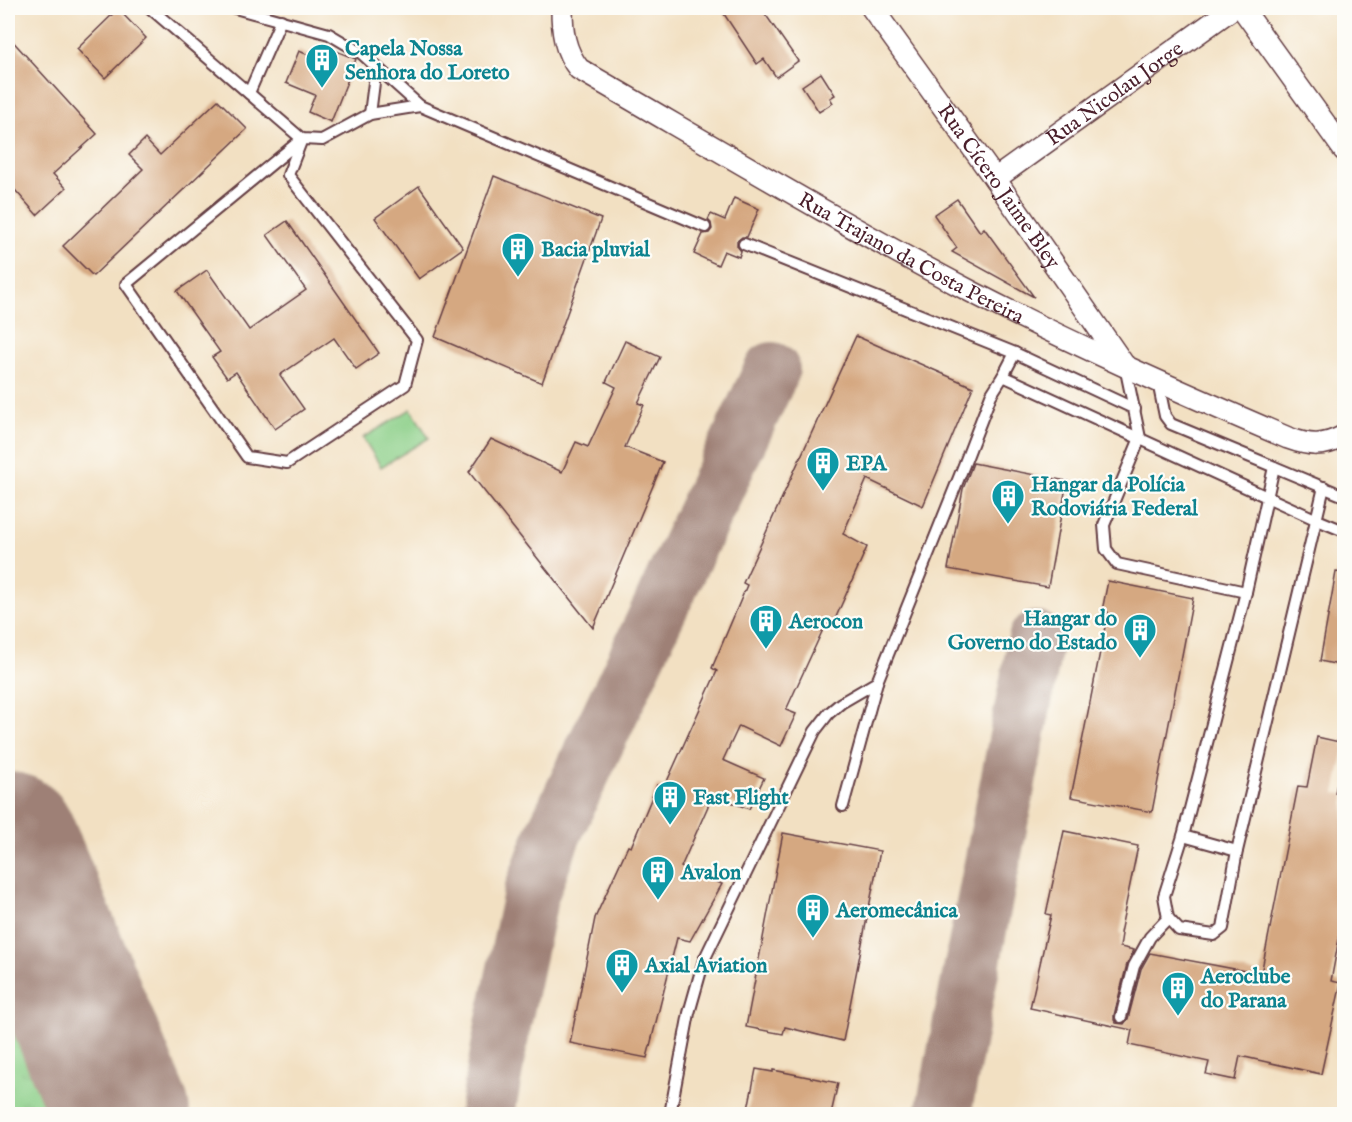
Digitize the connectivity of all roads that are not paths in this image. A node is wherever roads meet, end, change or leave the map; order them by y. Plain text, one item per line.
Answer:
1 (150, 8) edge
2 (236, 8) edge
3 (562, 8) edge
4 (872, 8) edge
5 (1233, 8) edge
6 (1242, 8) edge
7 (281, 20) junction
8 (375, 67) junction
9 (249, 93) junction
10 (420, 106) junction
11 (370, 114) junction
12 (302, 139) junction
13 (1344, 150) edge
14 (995, 179) junction
15 (705, 227) dead end
16 (744, 244) dead end
17 (1016, 353) junction
18 (1125, 366) junction
19 (1003, 376) junction
20 (1158, 382) junction
21 (1135, 409) junction
22 (1344, 436) edge
23 (1140, 438) junction
24 (1274, 467) junction
25 (1324, 487) junction
26 (1344, 496) edge
27 (1267, 497) junction
28 (1315, 519) junction
29 (1344, 531) edge
30 (1246, 592) junction
31 (877, 682) junction
32 (843, 806) dead end
33 (1183, 836) junction
34 (1237, 851) junction
35 (1168, 918) junction
36 (1121, 1017) dead end
37 (670, 1114) edge

1 - 9 lane
2 - 7 lane
3 - 18 street, Rua Trajano da Costa Pereira
4 - 14 street, Rua Cícero Jaime Bley
5 - 14 street, Rua Nicolau Jorge
6 - 13 street
7 - 8 lane
7 - 9 lane
8 - 10 lane
8 - 11 lane
9 - 12 lane
10 - 11 lane
10 - 15 lane
11 - 12 lane
12 - 12 lane
14 - 18 street, Rua Cícero Jaime Bley
16 - 17 lane
17 - 19 lane
17 - 21 lane
18 - 20 street, Rua Trajano da Costa Pereira
18 - 21 lane
19 - 23 lane
19 - 31 lane
20 - 22 street, Rua Trajano da Costa Pereira
20 - 24 lane
21 - 23 lane
23 - 27 lane
23 - 30 lane
24 - 25 lane
24 - 27 lane
25 - 26 lane
25 - 28 lane
27 - 28 lane
27 - 30 lane
28 - 29 lane
28 - 34 lane
30 - 33 lane
31 - 32 lane
31 - 37 lane
33 - 34 lane
33 - 35 lane
34 - 35 lane
35 - 36 lane

